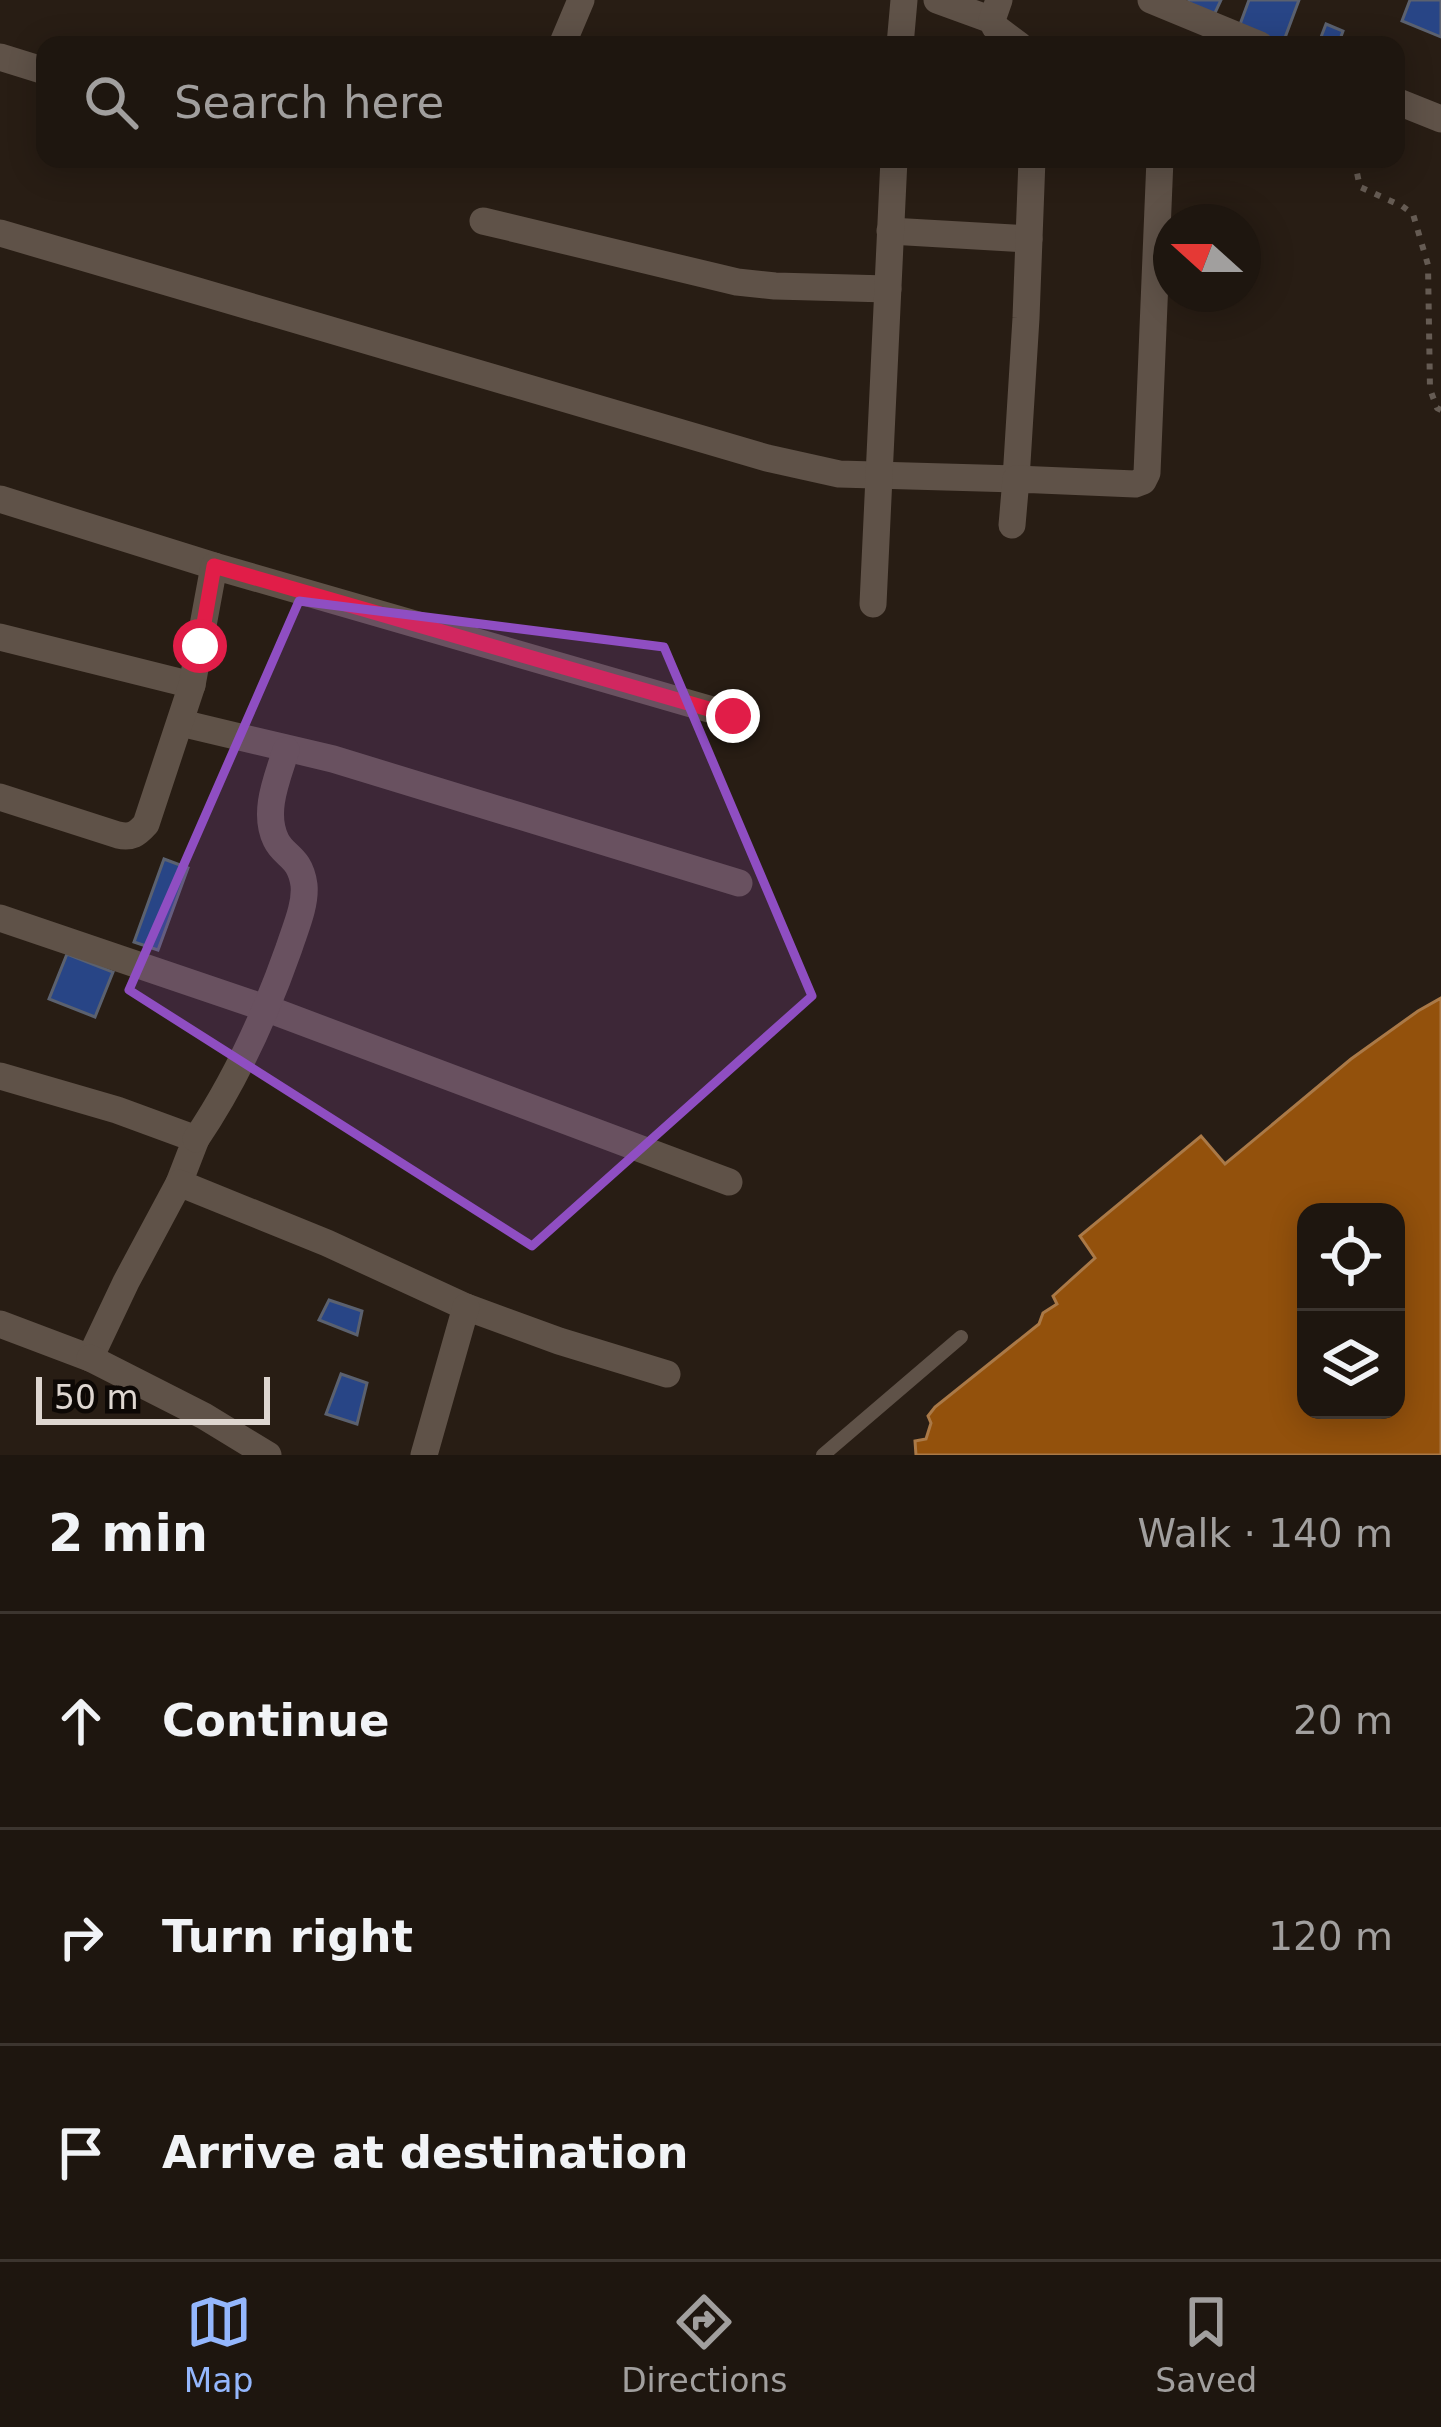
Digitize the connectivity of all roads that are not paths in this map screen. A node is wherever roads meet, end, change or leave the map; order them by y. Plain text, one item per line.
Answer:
1 (580, 0) edge
2 (904, 0) edge
3 (937, 0) edge
4 (1151, 0) edge
5 (996, 10) edge
6 (566, 36) edge
7 (901, 36) edge
8 (1007, 36) edge
9 (1238, 36) edge
10 (0, 57) edge
11 (36, 68) edge
12 (1405, 105) edge
13 (1441, 119) edge
14 (893, 168) edge
15 (1032, 168) edge
16 (1160, 168) edge
17 (483, 221) dead end
18 (890, 231) junction
19 (0, 232) edge
20 (1029, 239) junction
21 (888, 289) junction
22 (879, 476) junction
23 (1016, 479) junction
24 (0, 499) edge
25 (1012, 525) dead end
26 (214, 566) junction
27 (873, 604) dead end
28 (0, 637) edge
29 (192, 686) junction
30 (733, 716) dead end
31 (181, 723) junction
32 (286, 750) junction
33 (0, 797) edge
34 (739, 883) dead end
35 (0, 918) edge
36 (268, 1009) junction
37 (0, 1076) edge
38 (196, 1139) junction
39 (729, 1182) dead end
40 (179, 1183) junction
41 (466, 1307) junction
42 (0, 1324) edge
43 (961, 1337) dead end
44 (90, 1358) junction
45 (667, 1375) dead end
46 (268, 1455) edge
47 (424, 1455) edge
48 (823, 1455) edge

1 - 6 street
2 - 7 street
3 - 5 street
4 - 9 street
5 - 8 street
10 - 11 street
12 - 13 street
14 - 18 street
15 - 20 street
16 - 23 street
17 - 21 street
18 - 20 street
18 - 21 street
19 - 22 street
20 - 23 street
21 - 22 street
22 - 23 street
22 - 27 street
23 - 25 street
24 - 26 street
26 - 29 street
26 - 30 street
28 - 29 street
29 - 31 street
31 - 32 street
31 - 33 street
32 - 34 street
32 - 36 street
35 - 36 street
36 - 38 street
36 - 39 street
37 - 38 street
38 - 40 street
40 - 41 street
40 - 44 street
41 - 45 street
41 - 47 street
42 - 44 street
43 - 48 lane
44 - 46 street

